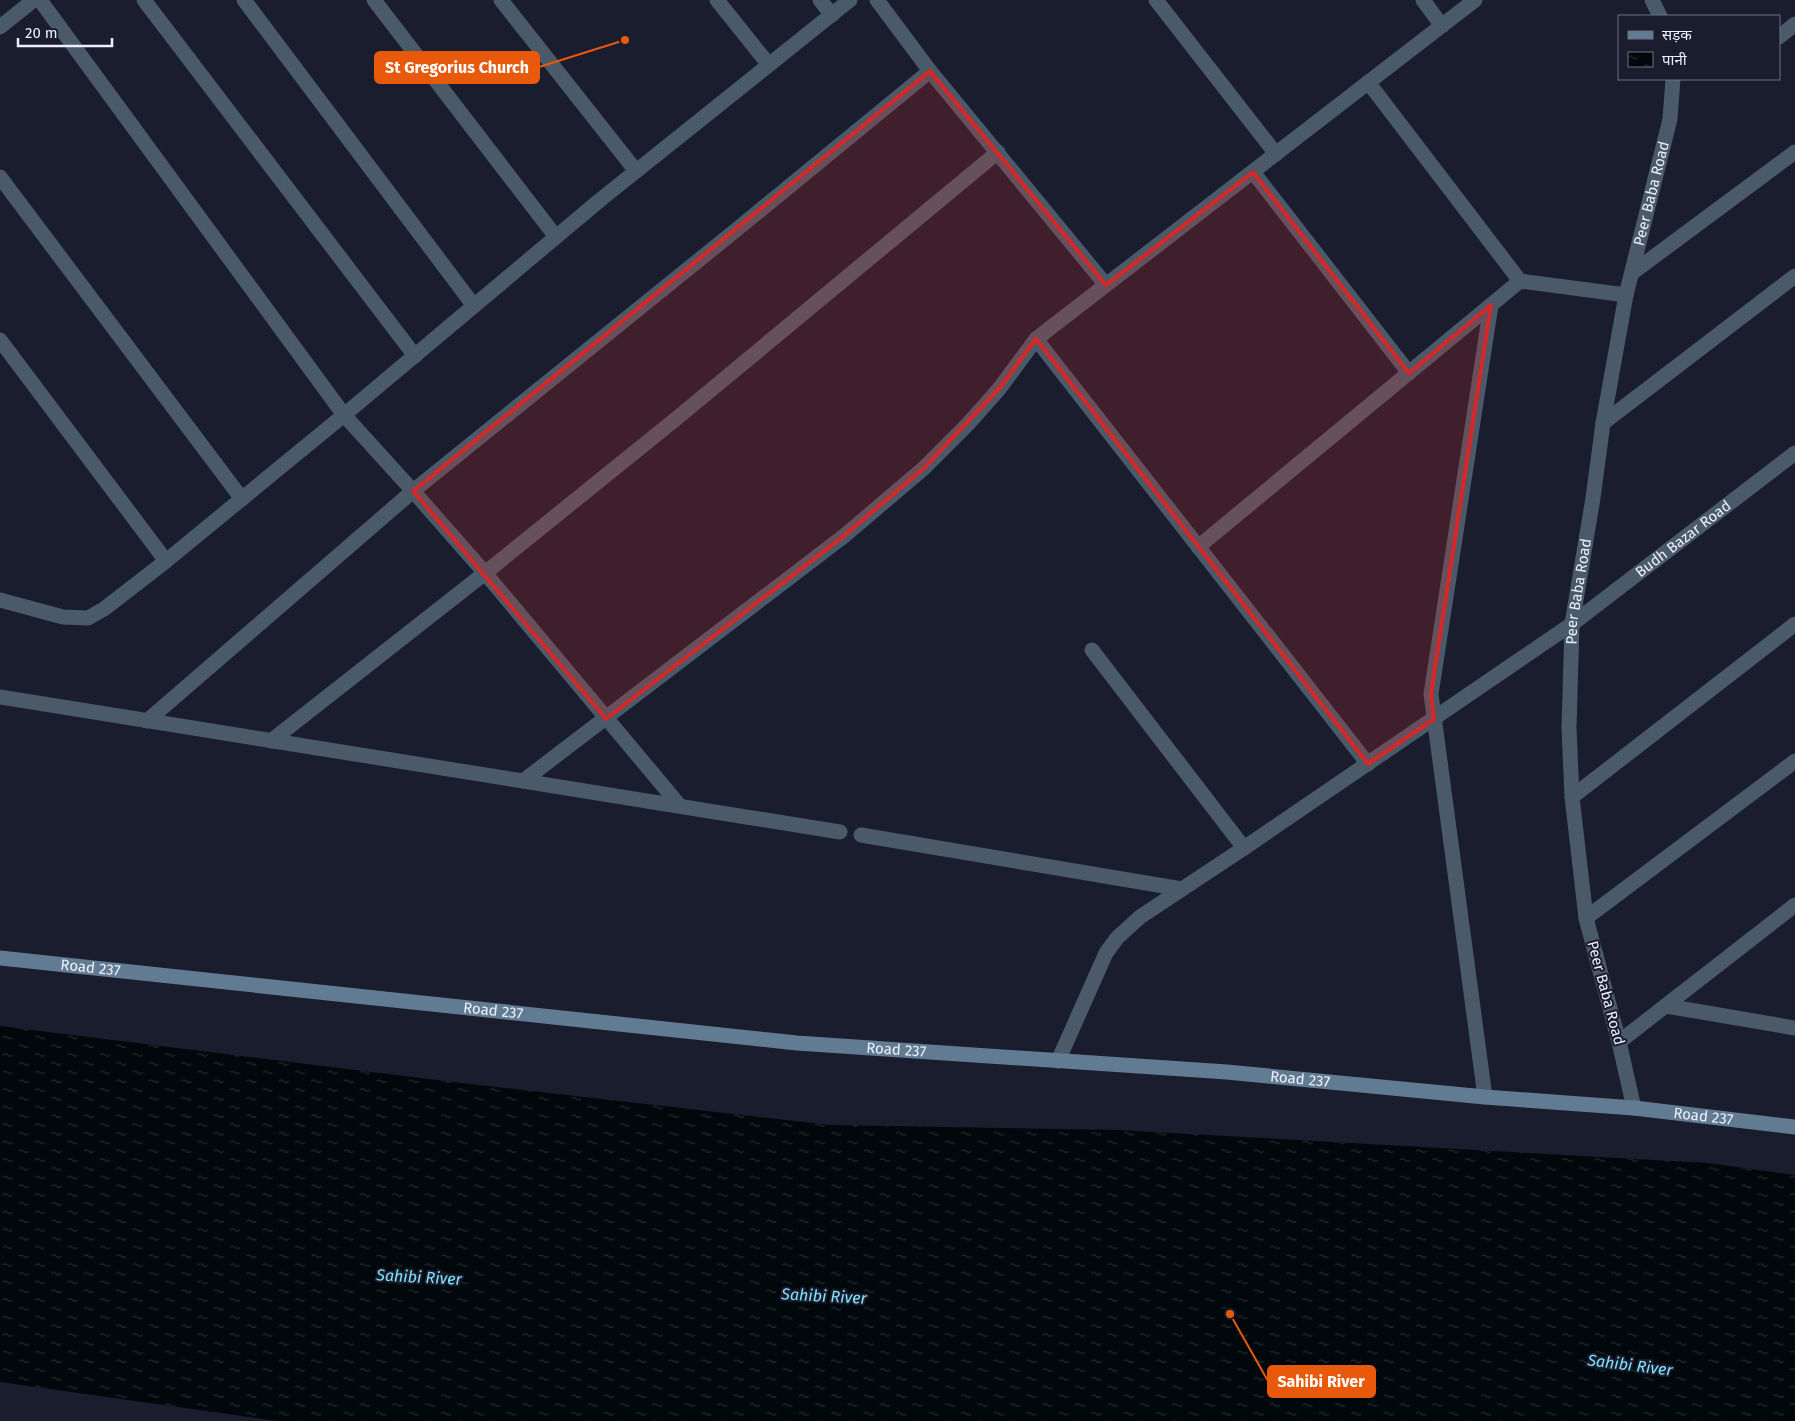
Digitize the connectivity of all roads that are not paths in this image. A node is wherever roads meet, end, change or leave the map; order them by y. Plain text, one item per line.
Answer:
1 (34, 0) edge
2 (40, 0) edge
3 (144, 0) edge
4 (244, 0) edge
5 (374, 0) edge
6 (500, 0) edge
7 (717, 0) edge
8 (820, 0) edge
9 (850, 0) edge
10 (878, 0) edge
11 (1156, 0) edge
12 (1423, 0) edge
13 (1475, 0) edge
14 (1652, 0) edge
15 (832, 15) junction
16 (1660, 15) edge
17 (1795, 24) edge
18 (1442, 26) junction
19 (0, 27) edge
20 (1780, 36) edge
21 (769, 65) junction
22 (930, 70) junction
23 (1673, 80) edge
24 (1368, 82) junction
25 (998, 152) junction
26 (1795, 152) edge
27 (1276, 154) junction
28 (636, 171) junction
29 (1253, 172) junction
30 (0, 176) edge
31 (556, 237) junction
32 (1632, 273) junction
33 (1795, 276) edge
34 (1520, 281) junction
35 (1106, 285) junction
36 (1626, 295) junction
37 (1490, 305) junction
38 (474, 306) junction
39 (0, 340) edge
40 (1036, 340) junction
41 (415, 356) junction
42 (1409, 373) junction
43 (344, 415) junction
44 (1603, 423) junction
45 (1795, 453) edge
46 (414, 491) junction
47 (242, 499) junction
48 (1198, 547) junction
49 (166, 561) junction
50 (484, 574) junction
51 (0, 600) edge
52 (1572, 624) junction
53 (1795, 624) edge
54 (1092, 650) dead end
55 (0, 698) edge
56 (1434, 718) junction
57 (606, 719) junction
58 (147, 721) junction
59 (271, 741) junction
60 (1795, 761) edge
61 (1368, 764) junction
62 (523, 781) junction
63 (1572, 797) junction
64 (680, 806) junction
65 (840, 832) dead end
66 (861, 835) dead end
67 (1244, 848) junction
68 (1182, 889) junction
69 (1795, 905) edge
70 (1586, 918) junction
71 (0, 958) edge
72 (1666, 1006) junction
73 (1795, 1028) edge
74 (1619, 1042) junction
75 (1058, 1061) junction
76 (1485, 1097) junction
77 (1634, 1108) junction
78 (1795, 1127) edge

1 - 19 street
2 - 43 street
3 - 41 street
4 - 38 street
5 - 31 street
6 - 28 street
7 - 21 street
8 - 15 street
9 - 15 street
10 - 22 street
11 - 27 street
12 - 18 street
13 - 18 street
14 - 16 street
15 - 21 street
17 - 20 street
18 - 24 street
21 - 28 street
22 - 25 street
22 - 46 street
23 - 32 street, Peer Baba Road
24 - 27 street
24 - 34 street
25 - 35 street
25 - 50 street
26 - 32 street
27 - 29 street
28 - 31 street
29 - 35 street
29 - 42 street
30 - 47 street
31 - 38 street
32 - 36 street, Peer Baba Road
33 - 44 street
34 - 36 street
34 - 37 street
35 - 40 street
36 - 44 street, Peer Baba Road
37 - 42 street
37 - 56 street
38 - 41 street
39 - 49 street
40 - 48 street
40 - 57 street
41 - 43 street
42 - 48 street
43 - 46 street
43 - 47 street
44 - 52 street, Peer Baba Road
45 - 52 street, Budh Bazar Road
46 - 50 street
46 - 58 street
47 - 49 street
48 - 61 street
49 - 51 street
50 - 57 street
50 - 59 street
52 - 56 street, Budh Bazar Road
52 - 63 street, Peer Baba Road
53 - 63 street
54 - 67 street
55 - 58 street
56 - 61 street, Budh Bazar Road
56 - 76 street
57 - 62 street
57 - 64 street
58 - 59 street
59 - 62 street
60 - 70 street
61 - 67 street, Budh Bazar Road
62 - 64 street
63 - 70 street, Peer Baba Road
64 - 65 street
66 - 68 street
67 - 68 street, Budh Bazar Road
68 - 75 street, Budh Bazar Road
69 - 72 street
70 - 74 street, Peer Baba Road
71 - 75 street, Road 237
72 - 73 street
72 - 74 street
74 - 77 street, Peer Baba Road
75 - 76 street, Road 237
76 - 77 street, Road 237
77 - 78 street, Road 237

